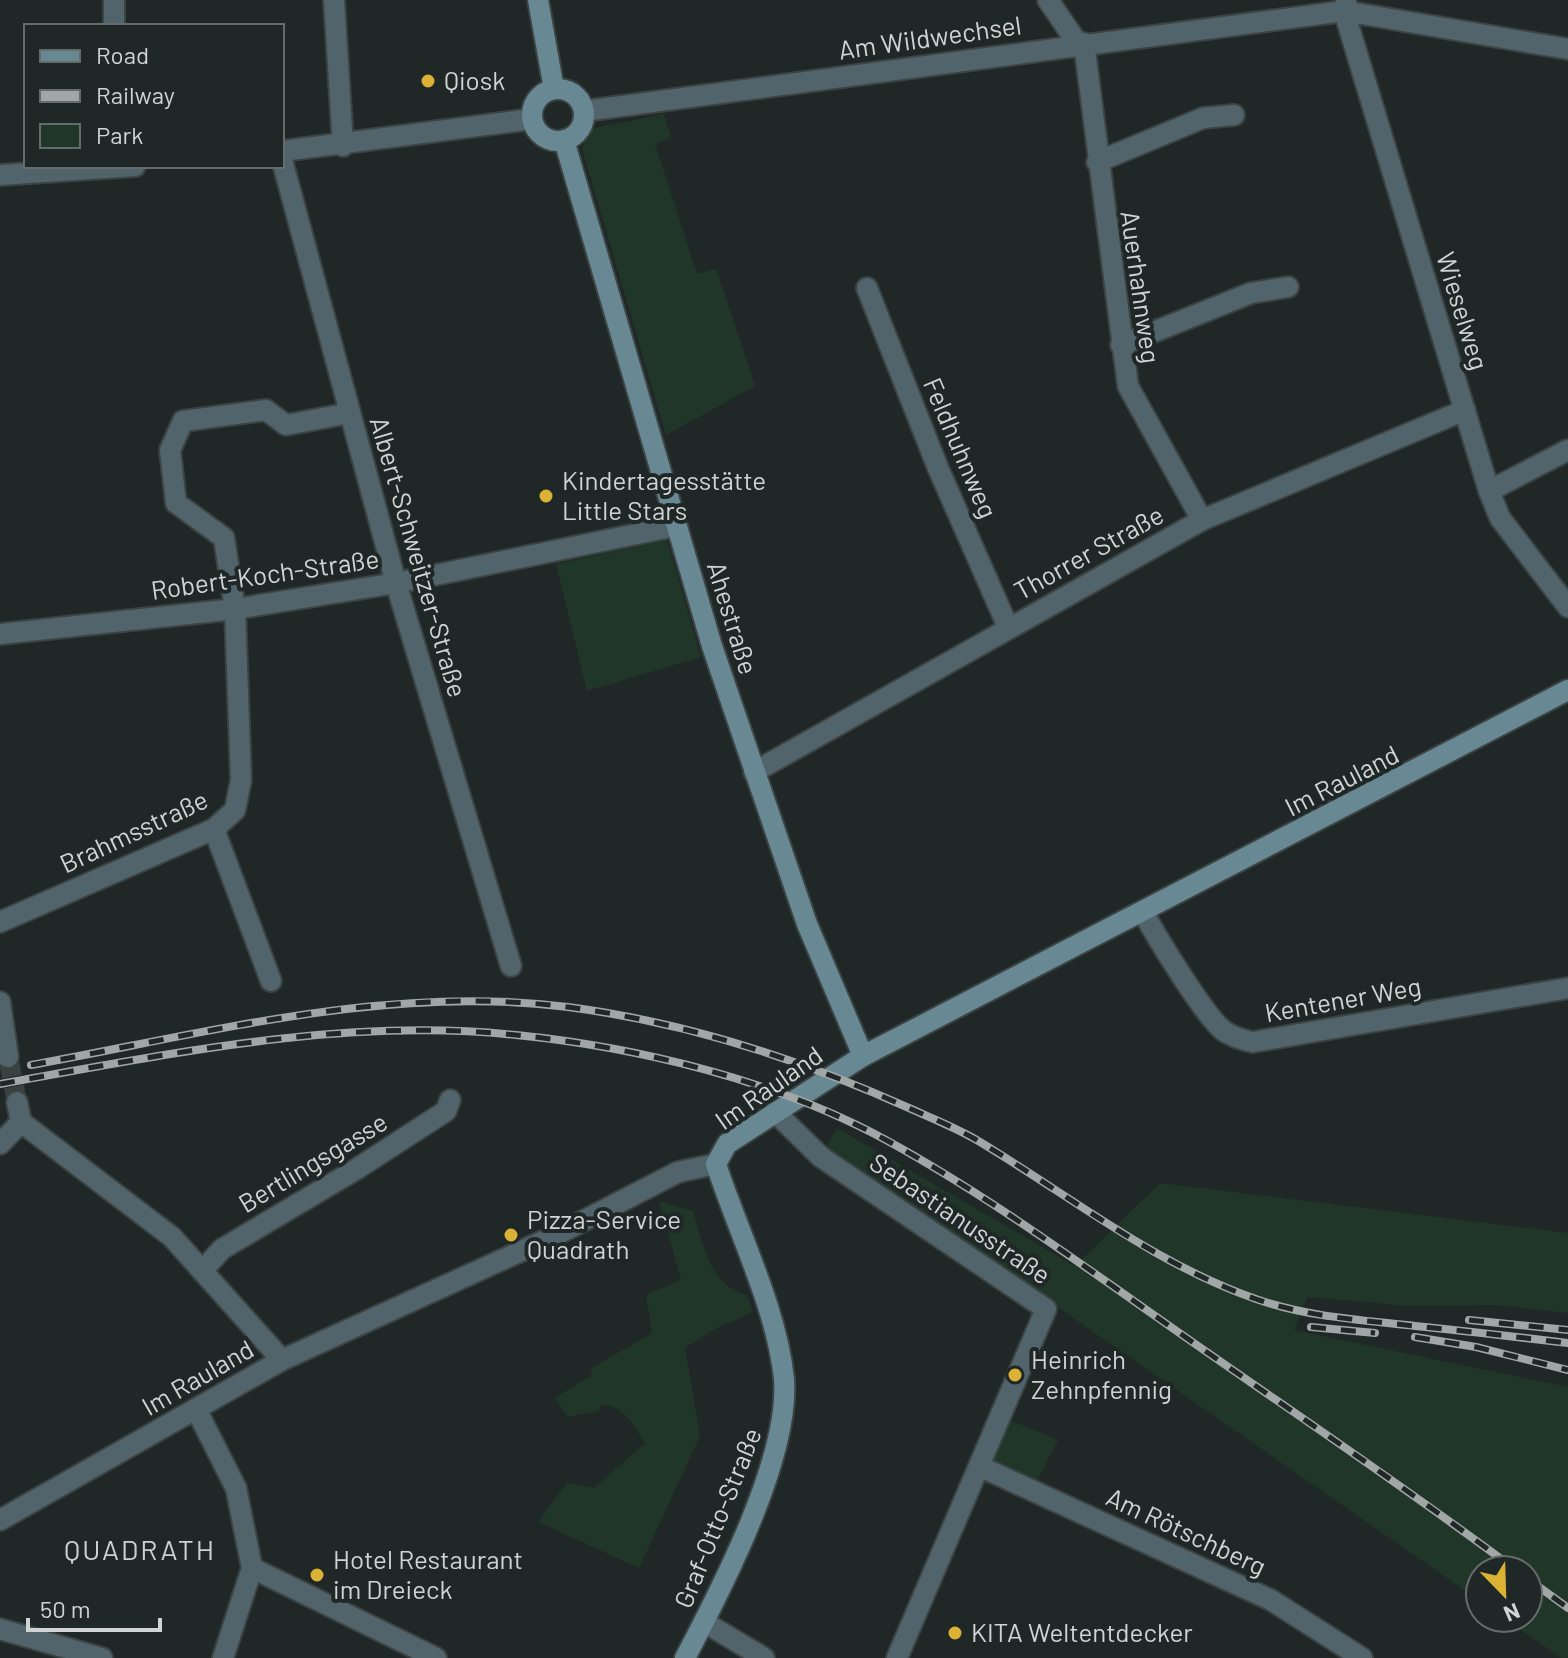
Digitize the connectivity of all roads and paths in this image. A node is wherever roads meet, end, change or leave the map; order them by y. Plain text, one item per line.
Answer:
1 (114, 0) edge
2 (334, 0) edge
3 (538, 0) edge
4 (1048, 0) edge
5 (1345, 5) edge
6 (114, 24) edge
7 (1081, 44) junction
8 (1568, 49) edge
9 (554, 89) junction
10 (584, 111) junction
11 (1234, 115) dead end
12 (532, 119) junction
13 (564, 140) junction
14 (343, 146) junction
15 (284, 151) edge
16 (1097, 162) junction
17 (284, 167) edge
18 (108, 168) edge
19 (0, 175) edge
20 (1288, 287) dead end
21 (867, 288) dead end
22 (1121, 345) junction
23 (1465, 410) junction
24 (350, 413) junction
25 (1568, 450) edge
26 (1489, 491) junction
27 (1202, 520) junction
28 (676, 526) junction
29 (396, 583) junction
30 (1568, 607) edge
31 (235, 609) junction
32 (1008, 627) junction
33 (0, 634) edge
34 (1568, 690) edge
35 (754, 772) junction
36 (214, 829) junction
37 (1143, 912) junction
38 (0, 922) edge
39 (511, 966) dead end
40 (271, 981) dead end
41 (1568, 988) edge
42 (0, 1002) edge
43 (863, 1056) junction
44 (8, 1057) dead end
45 (450, 1100) dead end
46 (775, 1112) junction
47 (0, 1144) edge
48 (716, 1164) junction
49 (202, 1271) junction
50 (282, 1360) junction
51 (196, 1409) junction
52 (981, 1467) junction
53 (0, 1520) edge
54 (252, 1568) junction
55 (704, 1622) junction
56 (0, 1629) edge
57 (102, 1658) edge
58 (223, 1658) edge
59 (436, 1658) edge
60 (685, 1658) edge
61 (764, 1658) edge
62 (897, 1658) edge
63 (1362, 1658) edge

1 - 6 street
2 - 14 street
3 - 9 street
4 - 7 street
5 - 7 street, Am Wildwechsel
5 - 8 street, Am Wildwechsel
5 - 23 street, Wieselweg
7 - 10 street, Am Wildwechsel
7 - 16 street, Auerhahnweg
9 - 10 street
9 - 12 street
10 - 13 street
11 - 16 street
12 - 13 street
12 - 14 street
13 - 28 street, Ahestraße
14 - 15 street
16 - 22 street, Auerhahnweg
17 - 24 street, Albert-Schweitzer-Straße
18 - 19 street
20 - 22 street
21 - 32 street, Feldhuhnweg
22 - 27 street, Auerhahnweg
23 - 26 street, Wieselweg
23 - 27 street, Thorrer Straße
24 - 29 street, Albert-Schweitzer-Straße
24 - 31 street, Brahmsstraße
25 - 26 street
26 - 30 street, Wieselweg
27 - 32 street, Thorrer Straße
28 - 29 street, Robert-Koch-Straße
28 - 35 street, Ahestraße
29 - 31 street, Robert-Koch-Straße
29 - 39 street, Albert-Schweitzer-Straße
31 - 33 street, Robert-Koch-Straße
31 - 36 street, Brahmsstraße
32 - 35 street, Thorrer Straße
34 - 37 street, Im Rauland
35 - 43 street, Ahestraße
36 - 38 street, Brahmsstraße
36 - 40 street
37 - 41 street, Kentener Weg
37 - 43 street, Im Rauland
42 - 44 street
43 - 46 street, Im Rauland
45 - 49 street, Bertlingsgasse
46 - 48 street, Im Rauland
46 - 52 street, Sebastianusstraße
47 - 49 street
48 - 50 street, Im Rauland
48 - 55 street, Graf-Otto-Straße
49 - 50 street
50 - 51 street, Im Rauland
51 - 53 street, Im Rauland
51 - 54 street
52 - 62 street, Sebastianusstraße
52 - 63 street, Am Rötschberg
54 - 58 street
54 - 59 street
55 - 60 street, Graf-Otto-Straße
55 - 61 street
56 - 57 street

